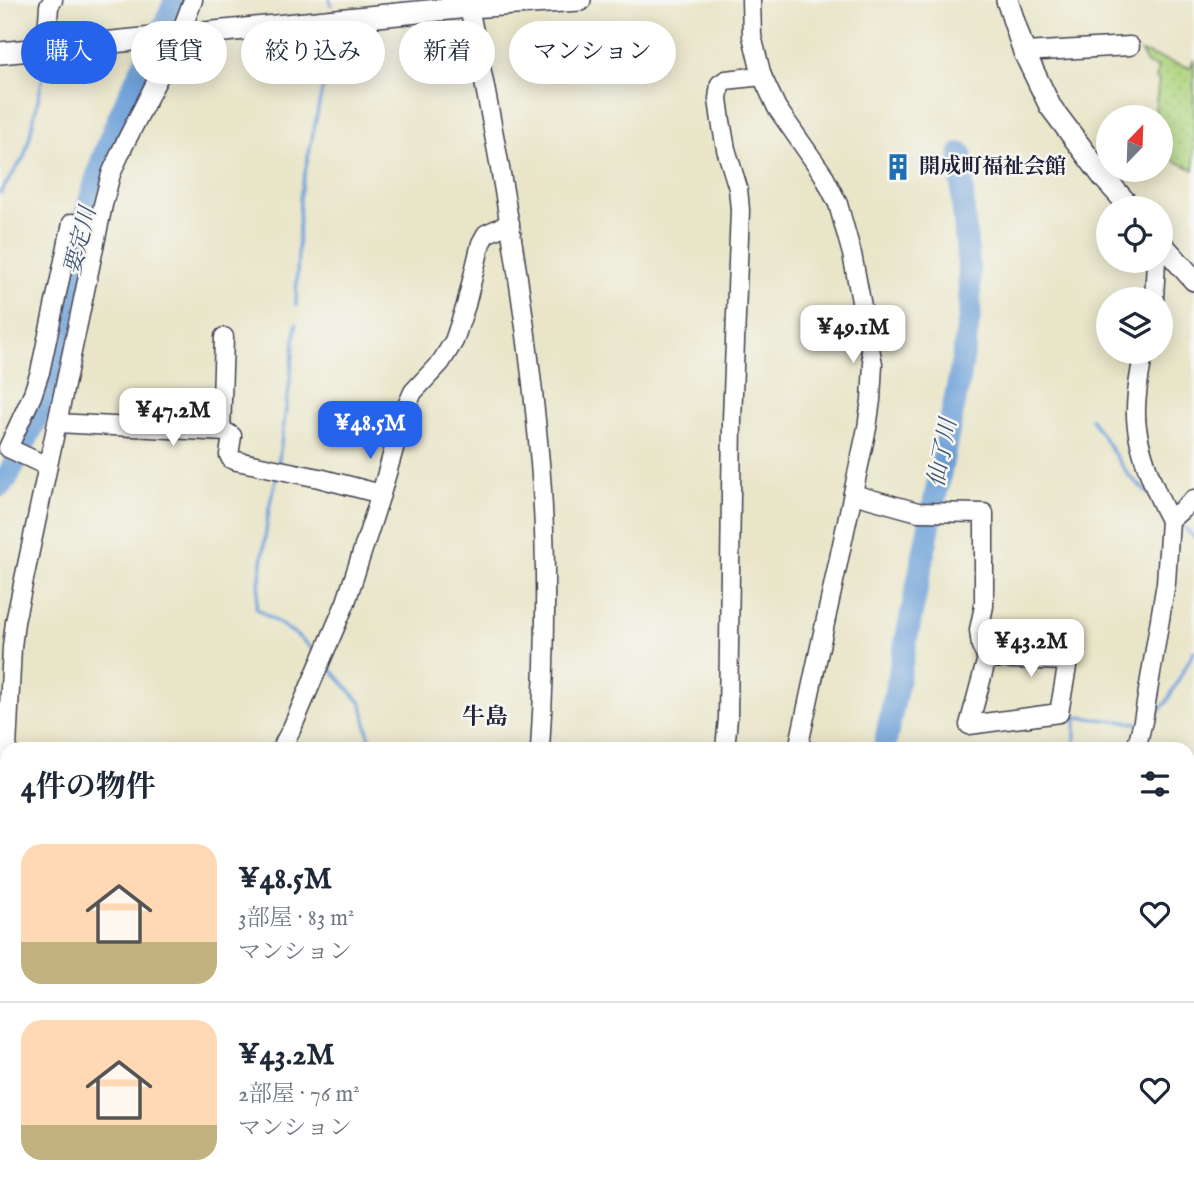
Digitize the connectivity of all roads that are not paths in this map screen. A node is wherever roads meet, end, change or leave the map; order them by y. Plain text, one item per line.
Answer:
1 (193, 0) edge
2 (580, 0) edge
3 (751, 0) edge
4 (1007, 0) edge
5 (49, 2) edge
6 (468, 4) edge
7 (48, 21) edge
8 (183, 21) edge
9 (227, 31) edge
10 (1130, 46) dead end
11 (21, 51) edge
12 (1024, 52) junction
13 (0, 53) edge
14 (762, 76) junction
15 (153, 84) edge
16 (1120, 196) edge
17 (510, 223) junction
18 (89, 227) junction
19 (1173, 257) edge
20 (1194, 280) edge
21 (224, 337) dead end
22 (1142, 364) edge
23 (57, 423) junction
24 (221, 431) junction
25 (47, 466) junction
26 (381, 494) junction
27 (853, 494) junction
28 (1194, 499) edge
29 (1170, 520) junction
30 (987, 658) junction
31 (7, 742) edge
32 (284, 742) edge
33 (540, 742) edge
34 (726, 742) edge
35 (800, 742) edge
36 (1138, 742) edge

1 - 8 street
2 - 6 main road
3 - 14 street
4 - 12 main road
5 - 7 street
6 - 9 main road
6 - 17 street
10 - 12 street
11 - 13 main road
12 - 16 main road
14 - 27 street
14 - 34 street
15 - 18 street
17 - 26 street
17 - 33 street
18 - 23 street
18 - 25 street
19 - 20 main road
21 - 24 street
22 - 29 street
23 - 24 street
23 - 25 street
24 - 26 street
25 - 31 street
26 - 32 street
27 - 30 street
27 - 35 street
28 - 29 street
29 - 36 street
30 - 30 street

